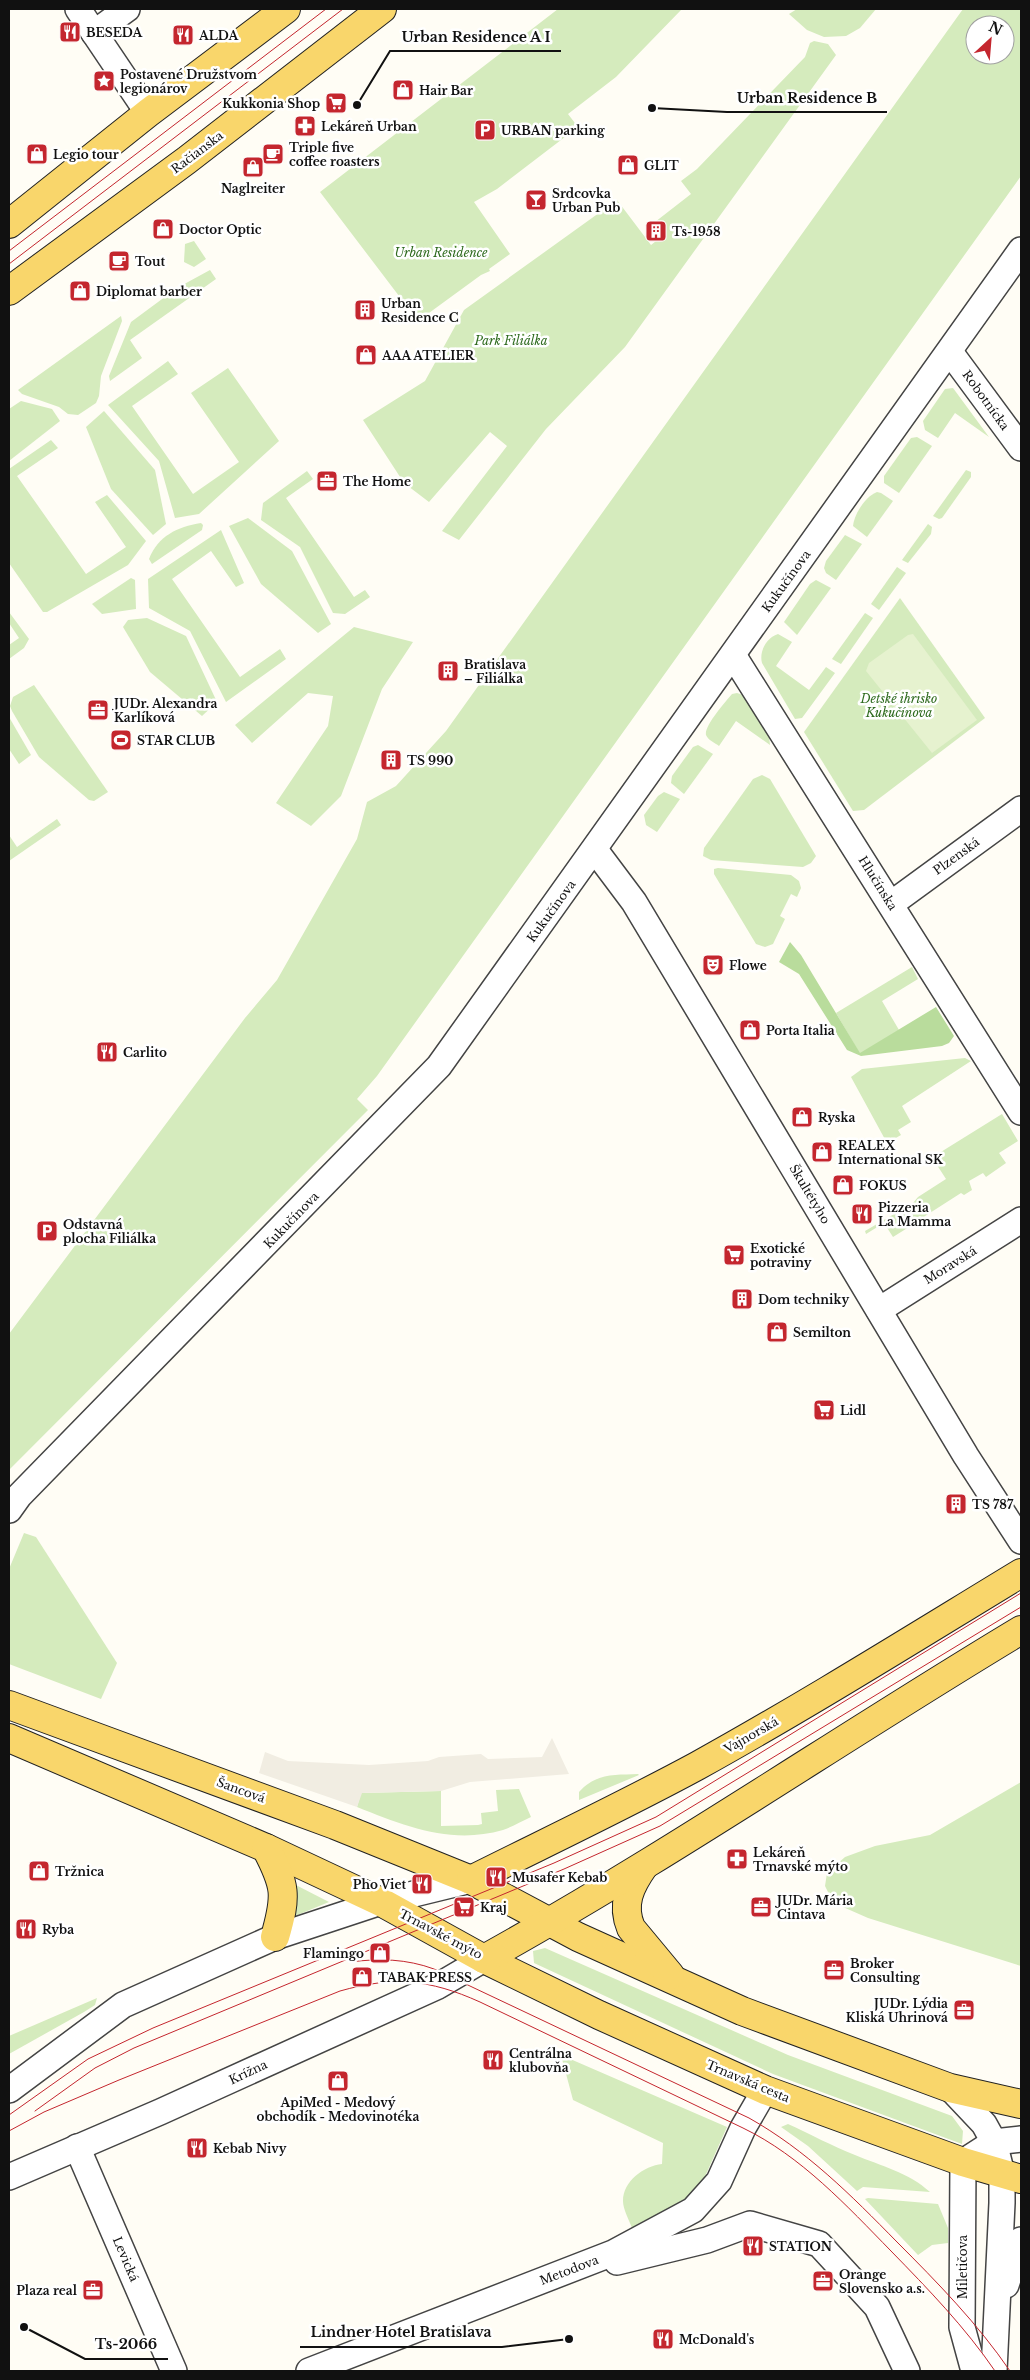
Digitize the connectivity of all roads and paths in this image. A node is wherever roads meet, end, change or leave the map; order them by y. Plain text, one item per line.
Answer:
1 (78, 9) edge
2 (127, 9) edge
3 (286, 9) edge
4 (382, 9) edge
5 (94, 33) junction
6 (148, 113) junction
7 (9, 224) edge
8 (1021, 250) edge
9 (9, 291) edge
10 (950, 352) junction
11 (1021, 448) edge
12 (733, 655) junction
13 (1021, 809) edge
14 (595, 850) junction
15 (891, 904) junction
16 (1021, 1112) edge
17 (1021, 1220) edge
18 (879, 1310) junction
19 (9, 1510) edge
20 (1021, 1541) edge
21 (1021, 1573) edge
22 (1021, 1630) edge
23 (9, 1706) edge
24 (9, 1738) edge
25 (266, 1848) junction
26 (644, 1866) junction
27 (471, 1880) junction
28 (381, 1902) junction
29 (550, 1923) junction
30 (275, 1937) junction
31 (484, 1959) junction
32 (676, 1982) junction
33 (950, 2088) junction
34 (9, 2090) edge
35 (765, 2090) junction
36 (1021, 2104) edge
37 (1021, 2139) edge
38 (994, 2142) junction
39 (77, 2147) junction
40 (963, 2162) junction
41 (9, 2177) edge
42 (1011, 2177) edge
43 (1021, 2240) edge
44 (617, 2262) dead end
45 (995, 2318) junction
46 (174, 2371) edge
47 (309, 2371) edge
48 (907, 2371) edge
49 (974, 2371) edge
50 (994, 2371) edge

1 - 5 street
2 - 5 street
3 - 6 main road
4 - 9 main road, Račianska
5 - 6 street
6 - 7 main road
8 - 10 street, Kukučínova
10 - 11 street, Robotnícka
10 - 12 street, Kukučínova
12 - 14 street, Kukučínova
12 - 15 street, Hlučínska
13 - 15 street, Plzenská
14 - 18 street, Škultétyho
14 - 19 street, Kukučínova
15 - 16 street, Hlučínska
17 - 18 street, Moravská
18 - 20 street, Škultétyho
21 - 27 main road, Vajnorská
22 - 26 main road
23 - 27 main road, Šancová
24 - 25 main road
25 - 28 main road
25 - 30 main road
26 - 29 main road
26 - 32 main road
27 - 28 street, Trnavské mýto
27 - 29 main road
28 - 30 street
28 - 31 main road, Trnavské mýto
29 - 31 main road, Trnavské mýto
29 - 32 main road
30 - 34 street
31 - 35 main road, Trnavská cesta
31 - 39 street, Krížna
32 - 33 main road
33 - 36 main road
33 - 38 street
35 - 40 main road, Trnavská cesta
35 - 47 street, Metodova
37 - 38 street
38 - 40 street
38 - 42 street
39 - 41 street, Krížna
39 - 46 street, Levická
40 - 42 main road, Trnavská cesta
40 - 49 street, Miletičova
42 - 45 street
43 - 45 street
44 - 48 street
45 - 50 street

